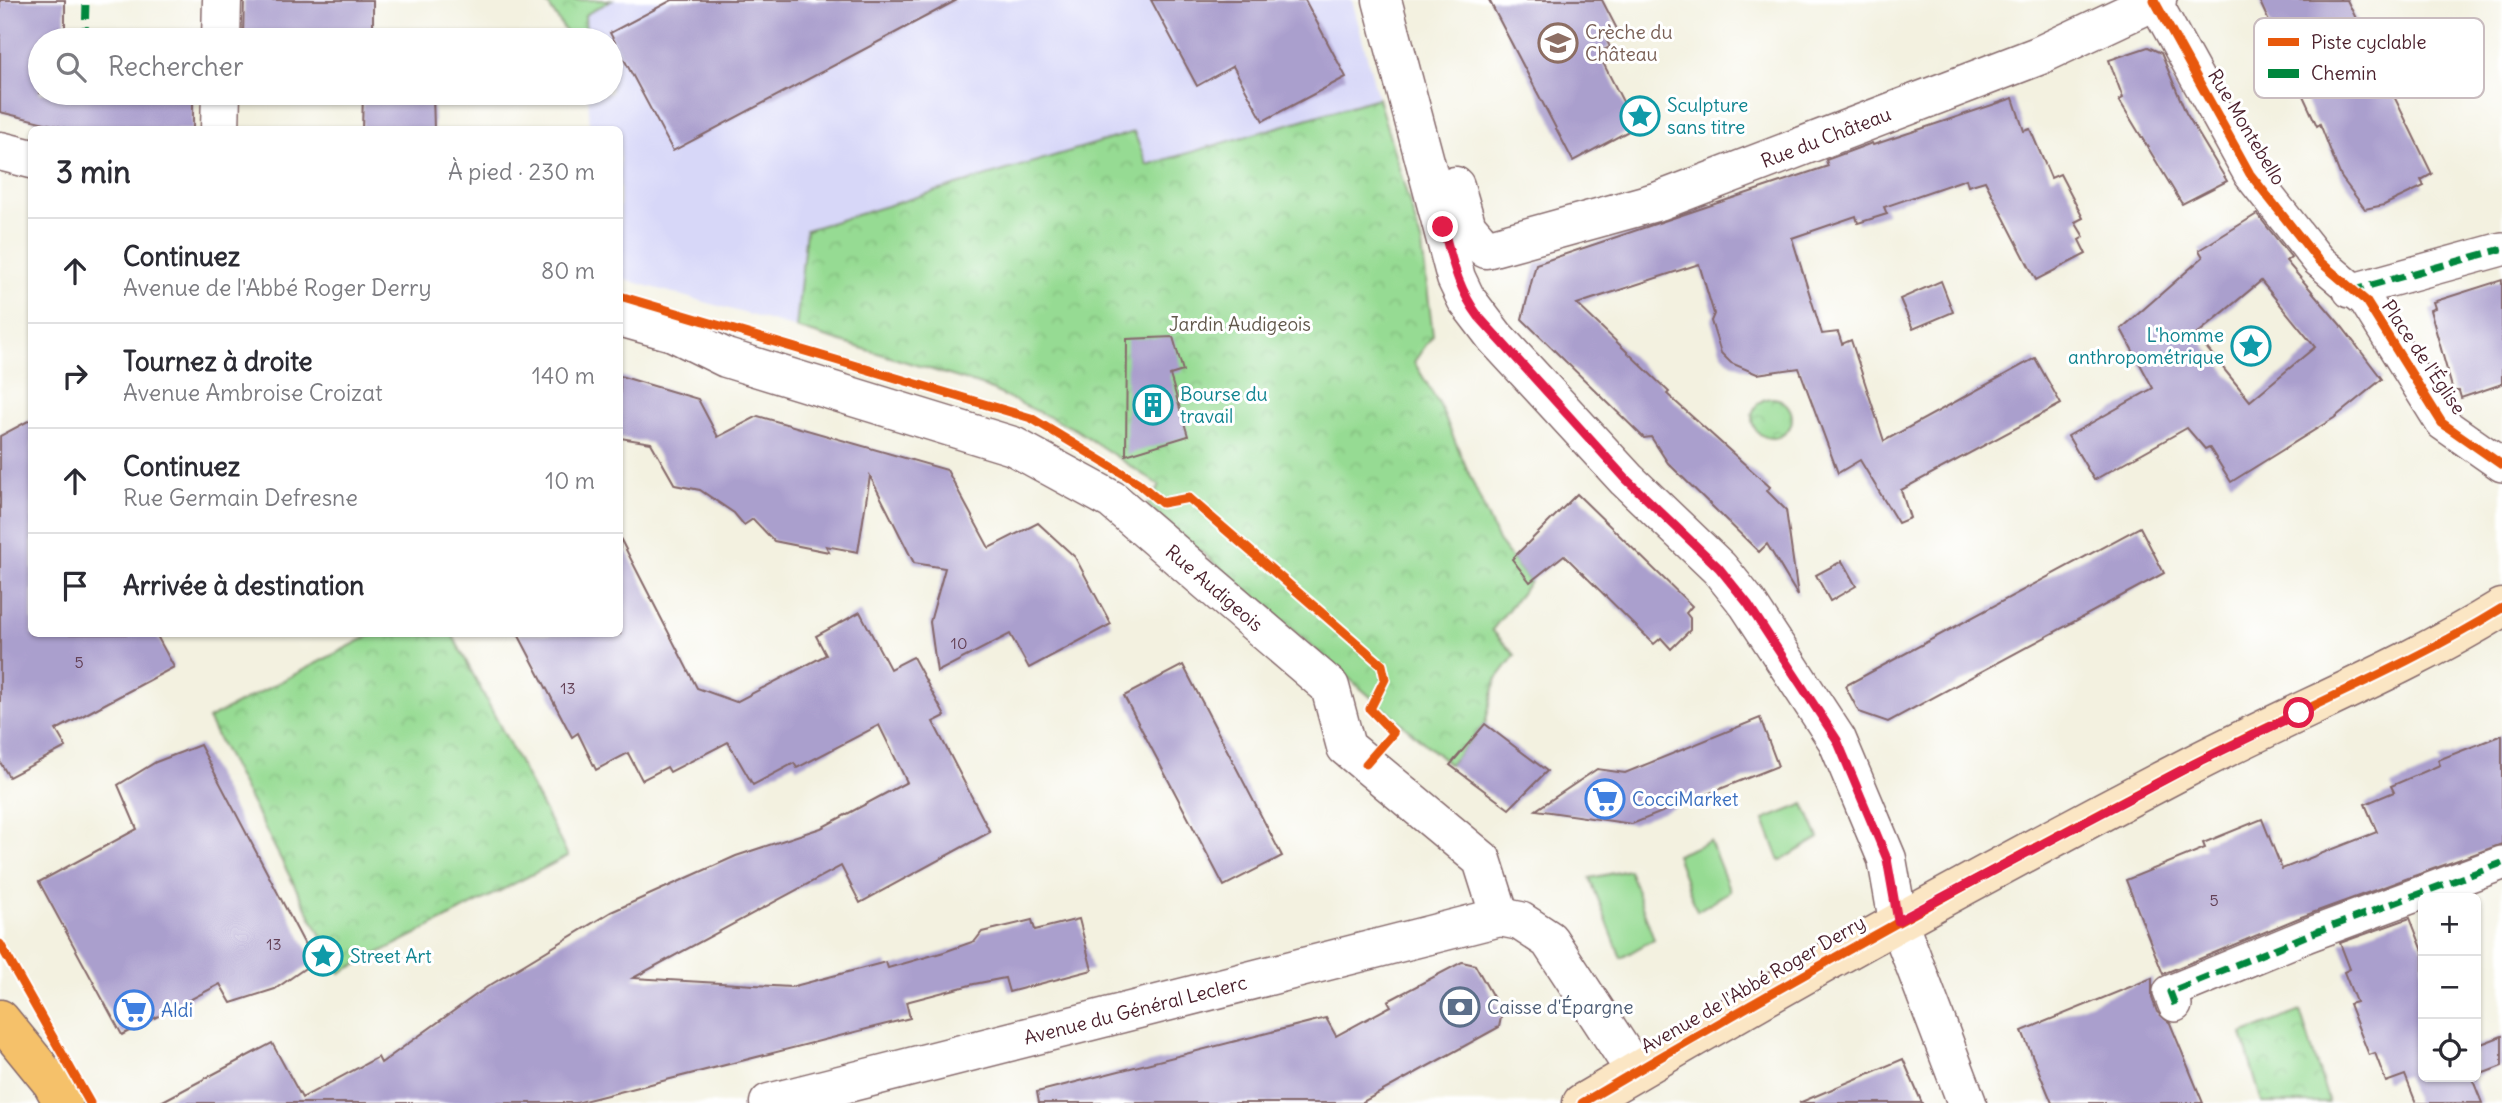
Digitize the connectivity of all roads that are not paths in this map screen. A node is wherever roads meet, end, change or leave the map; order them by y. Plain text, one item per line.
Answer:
1 (222, 0) edge
2 (1382, 0) edge
3 (2156, 1) edge
4 (2101, 11) edge
5 (221, 28) edge
6 (220, 105) edge
7 (220, 126) edge
8 (1419, 134) junction
9 (0, 151) edge
10 (28, 158) edge
11 (1486, 249) junction
12 (2502, 249) edge
13 (1461, 288) junction
14 (2350, 291) junction
15 (623, 318) edge
16 (2502, 465) edge
17 (2502, 608) edge
18 (2502, 863) edge
19 (1500, 917) junction
20 (1898, 921) junction
21 (2175, 1005) dead end
22 (0, 1019) edge
23 (1635, 1072) junction
24 (63, 1103) edge
25 (769, 1103) edge
26 (1582, 1103) edge
27 (1967, 1103) edge

1 - 5 street
2 - 8 street
3 - 4 street, Rue du Château
3 - 14 street, Rue Montebello
4 - 11 street, Rue du Château
6 - 7 street
8 - 11 street
8 - 13 street
9 - 10 street
11 - 13 street
12 - 14 street
13 - 20 street
14 - 16 street, Place de l'Église
15 - 19 street, Rue Audigeois
17 - 20 main road, Avenue de l'Abbé Roger Derry
18 - 21 street
19 - 23 street
19 - 25 street, Avenue du Général Leclerc
20 - 23 main road, Avenue de l'Abbé Roger Derry
20 - 27 street
22 - 24 main road
23 - 26 main road, Avenue de l'Abbé Roger Derry

